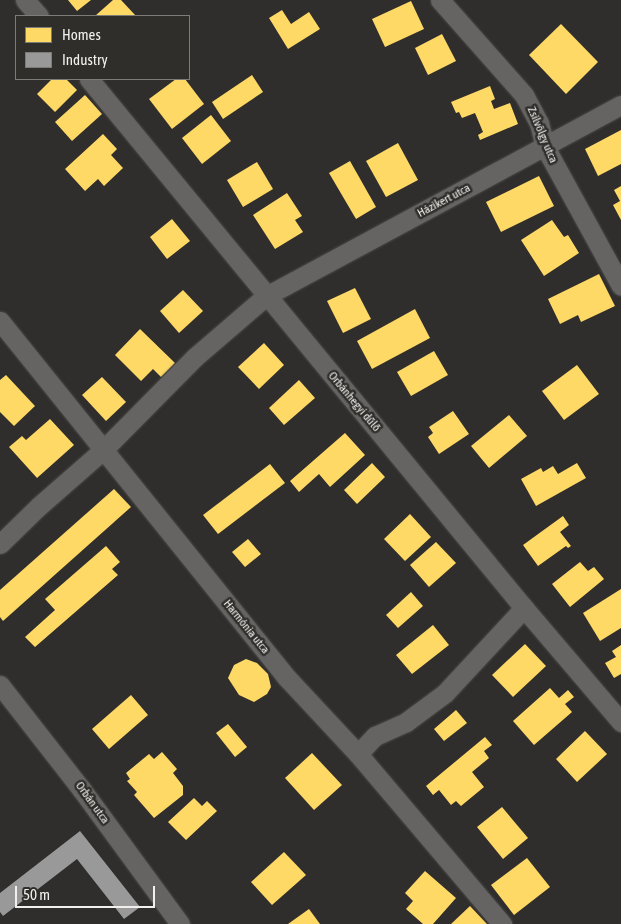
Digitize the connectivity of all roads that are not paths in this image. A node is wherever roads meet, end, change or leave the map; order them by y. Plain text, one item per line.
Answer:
1 (25, 0) edge
2 (440, 0) edge
3 (37, 15) edge
4 (90, 80) edge
5 (621, 105) edge
6 (545, 147) junction
7 (621, 286) edge
8 (266, 296) junction
9 (0, 321) edge
10 (104, 449) junction
11 (0, 544) edge
12 (524, 608) junction
13 (0, 686) edge
14 (621, 722) edge
15 (358, 754) junction
16 (180, 924) edge
17 (502, 924) edge

1 - 3 street
2 - 6 street, Zsilvölgy utca
4 - 8 street, Orbánhegyi dűlő
5 - 6 street, Házikert utca
6 - 7 street, Zsilvölgy utca
6 - 8 street, Házikert utca
8 - 10 street, Házikert utca
8 - 12 street, Orbánhegyi dűlő
9 - 10 street, Harmónia utca
10 - 11 street, Házikert utca
10 - 15 street, Harmónia utca
12 - 14 street, Orbánhegyi dűlő
12 - 15 street
13 - 16 street, Orbán utca
15 - 17 street, Harmónia utca

